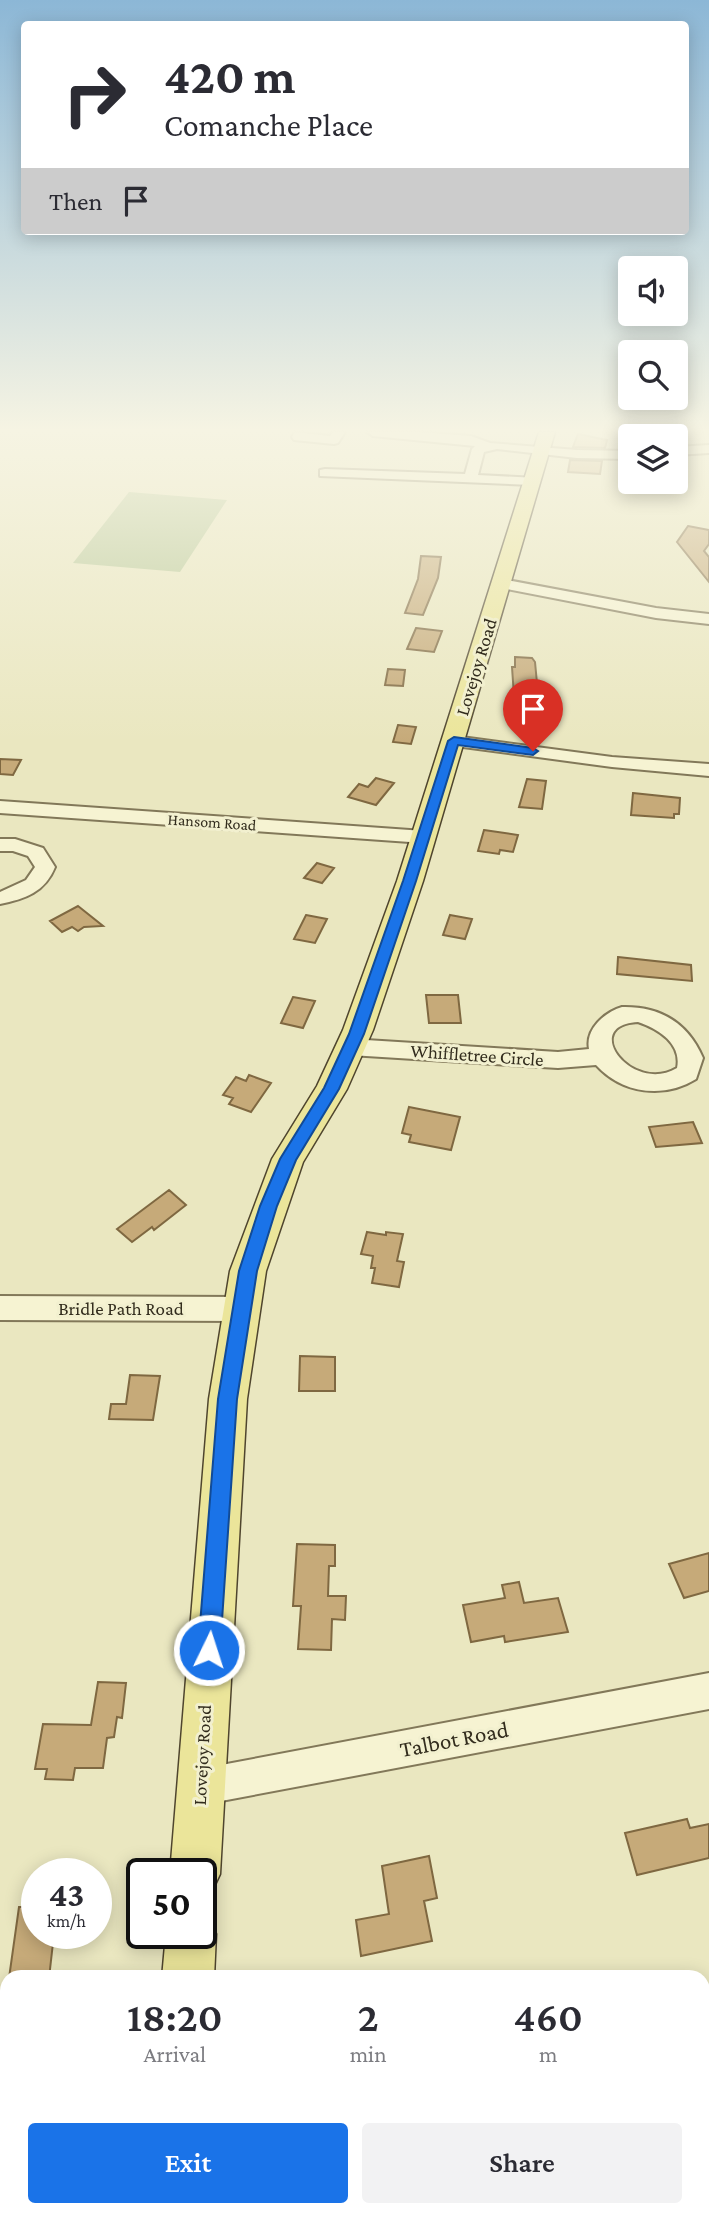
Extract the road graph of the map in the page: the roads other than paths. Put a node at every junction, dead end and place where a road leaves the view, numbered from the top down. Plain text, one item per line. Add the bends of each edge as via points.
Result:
1 (516, 535) edge
2 (502, 584) junction
3 (709, 620) edge
4 (454, 741) junction
5 (709, 770) edge
6 (0, 807) edge
7 (29, 809) junction
8 (424, 836) junction
9 (7, 845) edge
10 (0, 898) edge
11 (351, 1047) junction
12 (602, 1056) dead end
13 (0, 1308) edge
14 (242, 1309) junction
15 (709, 1691) edge
16 (200, 1787) junction
17 (196, 1858) edge
18 (190, 1949) edge
19 (189, 1970) edge

1 - 2 main road, Lovejoy Road
2 - 3 street
2 - 4 main road, Lovejoy Road
4 - 5 street
4 - 8 main road, Lovejoy Road
6 - 7 street, Hansom Road
7 - 8 street, Hansom Road
7 - 9 street
8 - 11 main road, Lovejoy Road
9 - 10 street via 36,852 45,867 43,875 26,890
11 - 12 street, Whiffletree Circle via 558,1060
11 - 14 main road, Lovejoy Road via 288,1159 248,1271
13 - 14 street, Bridle Path Road
14 - 16 main road, Lovejoy Road via 228,1399
15 - 16 street, Talbot Road
16 - 17 main road, Lovejoy Road
18 - 19 main road

